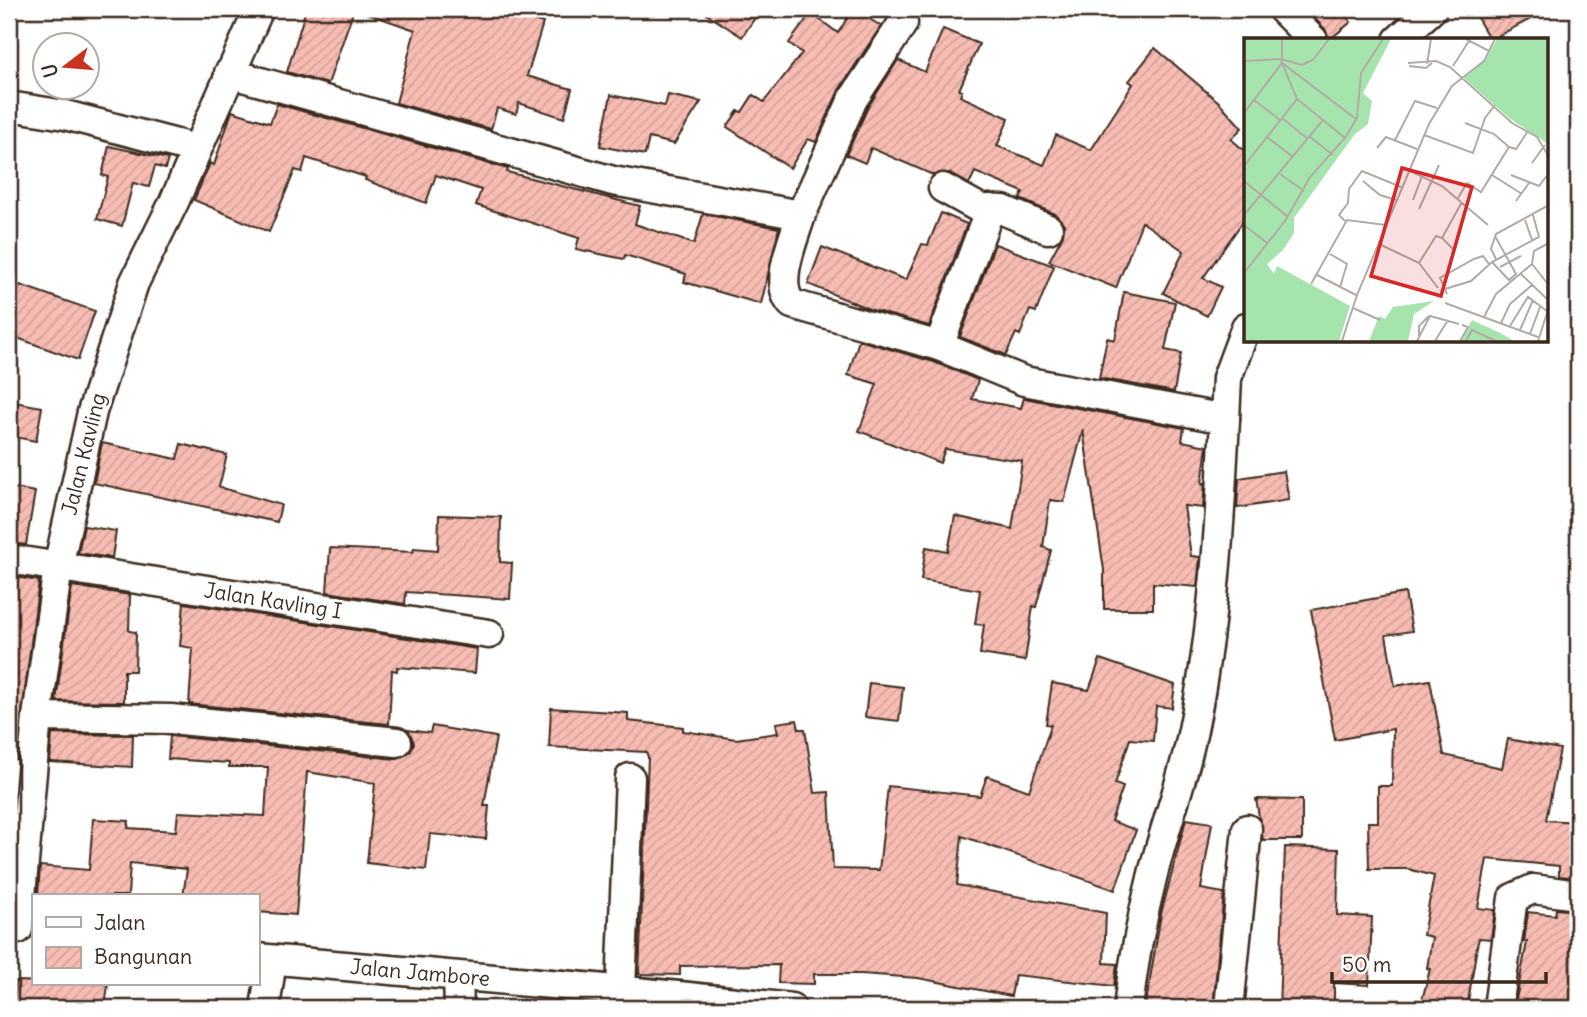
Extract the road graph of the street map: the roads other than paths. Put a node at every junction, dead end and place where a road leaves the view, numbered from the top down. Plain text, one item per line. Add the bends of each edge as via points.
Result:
1 (259, 9) edge
2 (1282, 9) edge
3 (1433, 9) edge
4 (902, 23) dead end
5 (1311, 38) edge
6 (1400, 38) edge
7 (229, 74) junction
8 (9, 106) edge
9 (196, 149) junction
10 (943, 188) dead end
11 (990, 209) junction
12 (801, 215) junction
13 (1048, 229) dead end
14 (1244, 332) edge
15 (939, 345) junction
16 (1225, 419) junction
17 (9, 559) edge
18 (58, 567) junction
19 (489, 634) dead end
20 (37, 717) junction
21 (397, 742) dead end
22 (630, 778) dead end
23 (1247, 830) dead end
24 (1578, 895) edge
25 (20, 929) edge
26 (265, 959) edge
27 (458, 978) junction
28 (621, 988) junction
29 (265, 1008) edge
30 (459, 1008) edge
31 (791, 1008) edge
32 (1128, 1008) edge
33 (1229, 1008) edge
34 (1498, 1008) edge

1 - 7 street, Jalan Kavling
2 - 5 street
3 - 6 street
4 - 12 street via 853,99
7 - 9 street, Jalan Kavling
7 - 12 street via 612,181
8 - 9 street via 65,115
9 - 18 street, Jalan Kavling via 134,283 92,412
10 - 11 street via 981,209
11 - 13 street
11 - 15 street
12 - 15 street via 783,285 792,304
14 - 16 street via 1227,378
15 - 16 street via 1024,381
16 - 32 street via 1217,554 1194,727 1149,889
17 - 18 street, Jalan Kavling I
18 - 19 street, Jalan Kavling I
18 - 20 street, Jalan Kavling
20 - 21 street via 171,719
20 - 25 street, Jalan Kavling
22 - 28 street
23 - 33 street
24 - 34 street via 1533,889 1513,898
26 - 27 street, Jalan Jambore
26 - 29 street
27 - 28 street, Jalan Jambore
27 - 30 street
28 - 31 street, Jalan Jambore

